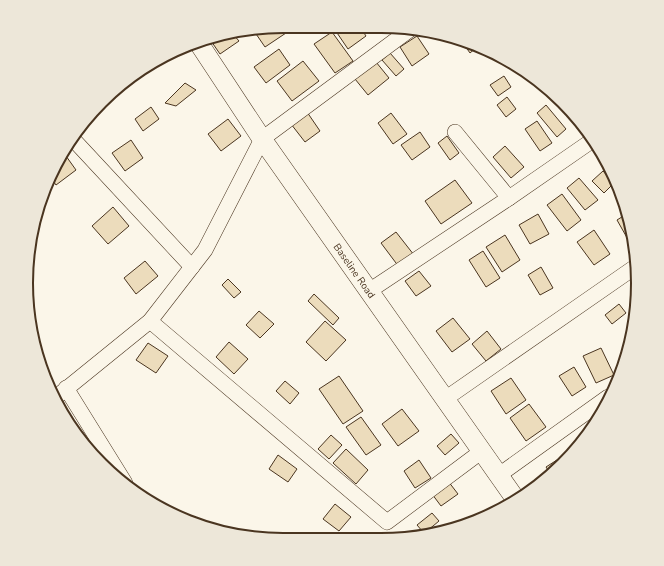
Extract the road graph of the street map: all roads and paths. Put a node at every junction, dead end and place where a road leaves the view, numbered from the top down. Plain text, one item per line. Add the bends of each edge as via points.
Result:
1 (403, 34) edge
2 (201, 47) edge
3 (455, 132) dead end
4 (262, 139) junction
5 (76, 142) edge
6 (588, 143) edge
7 (509, 198) junction
8 (192, 267) junction
9 (630, 270) edge
10 (369, 291) junction
11 (150, 321) junction
12 (60, 393) edge
13 (445, 399) junction
14 (601, 402) edge
15 (482, 451) junction
16 (113, 466) edge
17 (499, 475) junction
18 (513, 496) edge

1 - 4 street
2 - 4 main road, Baseline Road
3 - 7 street
4 - 8 street via 205,250
4 - 10 main road, Baseline Road
5 - 8 street
6 - 7 street
7 - 10 street
8 - 11 street
9 - 13 street
10 - 13 main road, Baseline Road
11 - 12 street
11 - 15 street via 387,522
12 - 16 street
13 - 15 main road, Baseline Road
14 - 17 street
15 - 17 main road, Baseline Road
17 - 18 main road, Baseline Road

